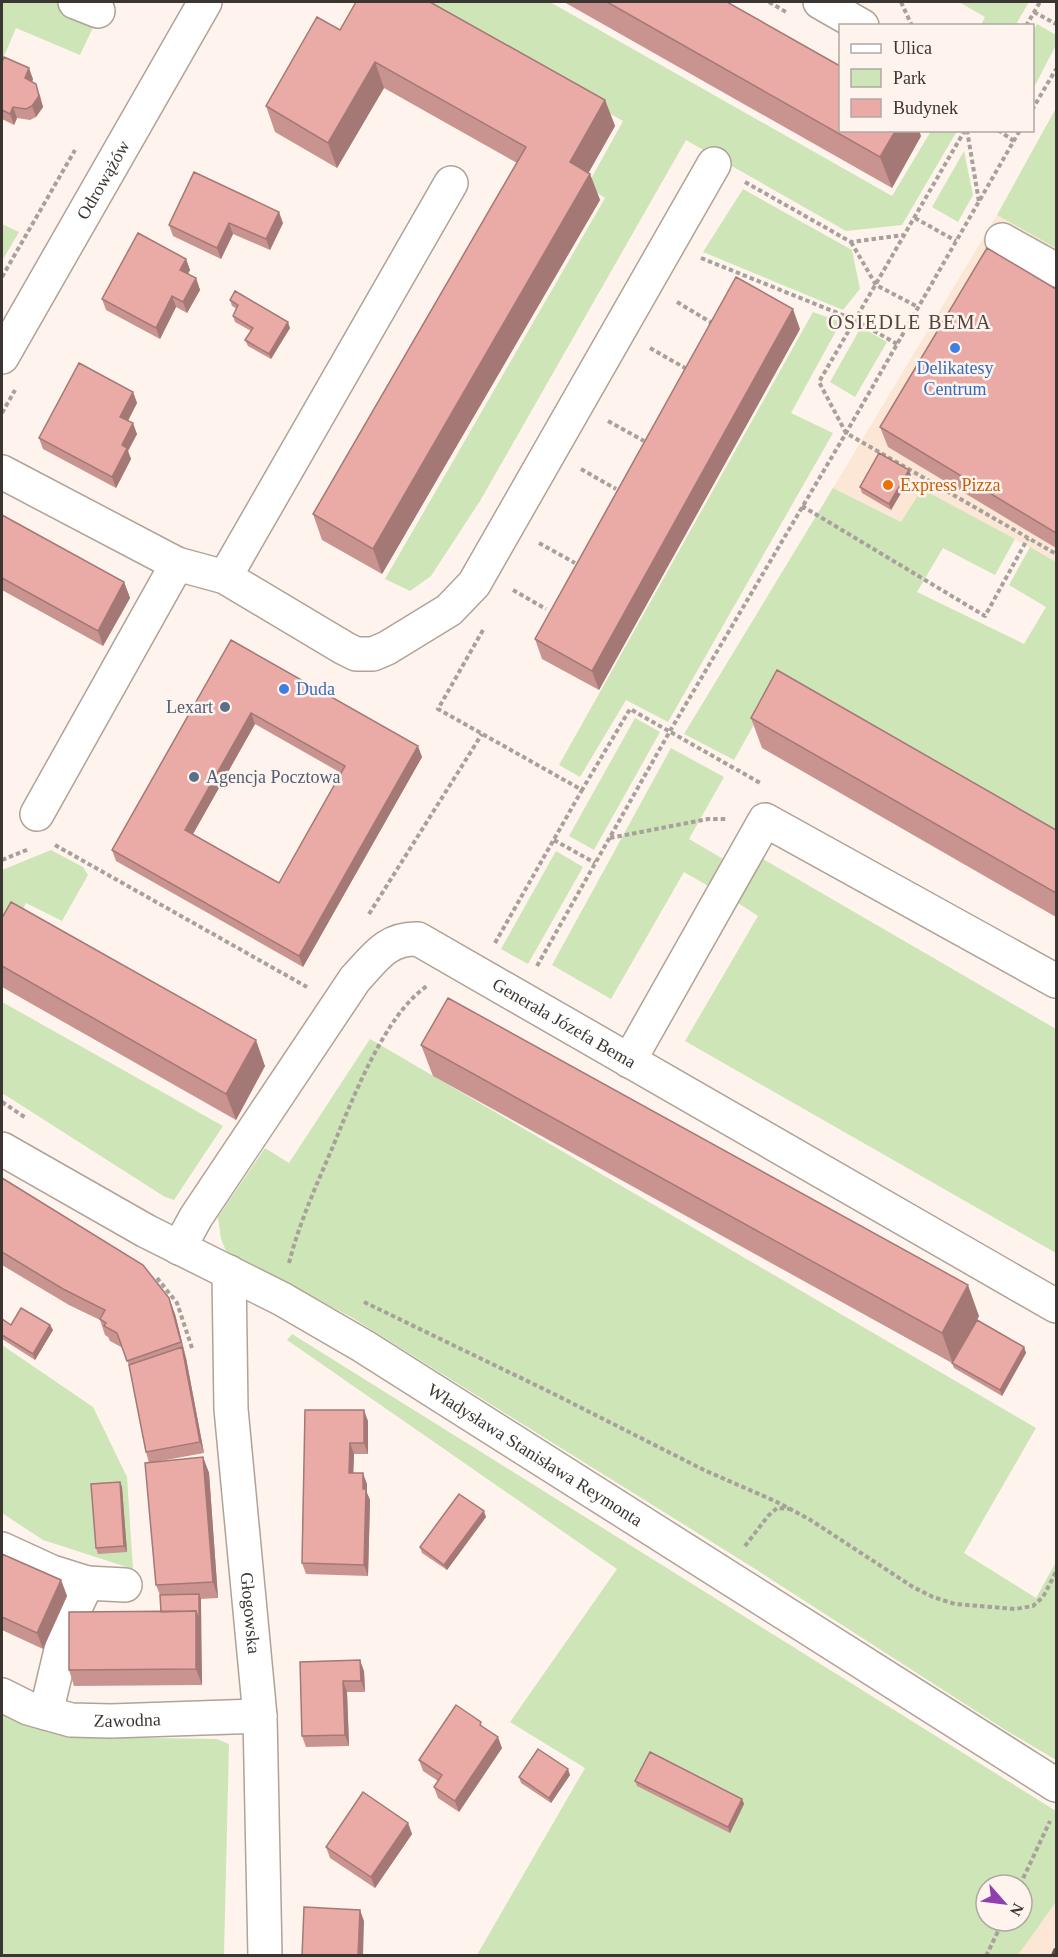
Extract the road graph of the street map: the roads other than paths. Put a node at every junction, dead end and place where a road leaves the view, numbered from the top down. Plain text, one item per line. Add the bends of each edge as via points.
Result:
1 (205, 2) edge
2 (820, 2) edge
3 (858, 24) edge
4 (714, 164) road end
5 (451, 183) dead end
6 (1002, 240) dead end
7 (1056, 270) edge
8 (2, 357) edge
9 (2, 472) edge
10 (177, 564) junction
11 (225, 577) junction
12 (43, 828) road end
13 (1056, 981) edge
14 (629, 1061) junction
15 (2, 1149) edge
16 (179, 1248) junction
17 (229, 1272) junction
18 (1056, 1306) edge
19 (2, 1549) edge
20 (87, 1583) junction
21 (125, 1585) dead end
22 (2, 1695) edge
23 (46, 1713) junction
24 (260, 1716) junction
25 (1056, 1785) edge
26 (265, 1956) edge

1 - 8 street, Odrowążów
2 - 3 street
4 - 11 street via 474,584 449,610 387,648 373,654 356,654
5 - 11 street
6 - 7 street
9 - 10 street
10 - 11 street
10 - 12 street
13 - 14 street via 769,805
14 - 16 street, Generała Józefa Bema via 418,939 397,941 379,952 355,979
14 - 18 street, Generała Józefa Bema
15 - 16 street, Władysława Stanisława Reymonta
16 - 17 street, Władysława Stanisława Reymonta
17 - 24 street, Głogowska via 231,1409
17 - 25 street, Władysława Stanisława Reymonta via 363,1346
19 - 20 street
20 - 21 street
20 - 23 street via 67,1625
22 - 23 street, Zawodna
23 - 24 street, Zawodna via 70,1720 111,1721
24 - 26 street, Głogowska

